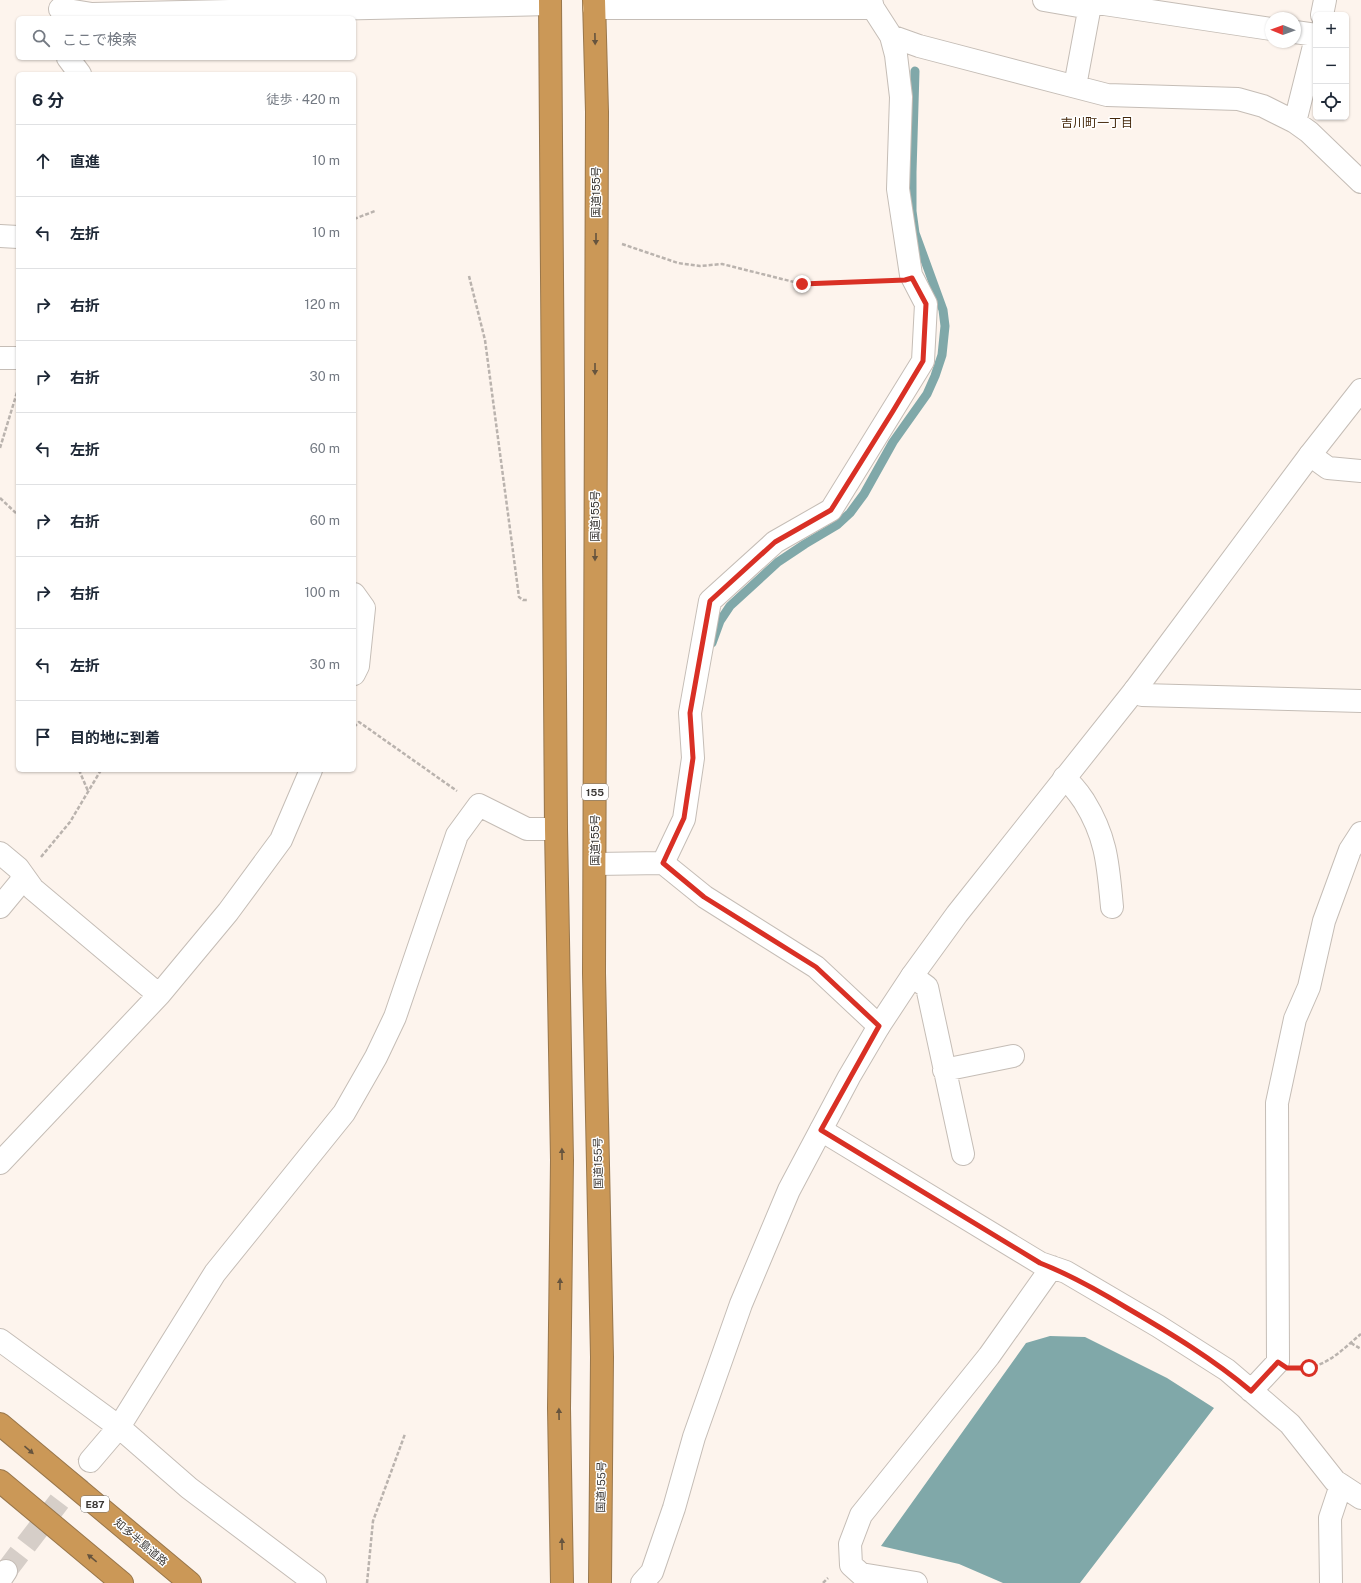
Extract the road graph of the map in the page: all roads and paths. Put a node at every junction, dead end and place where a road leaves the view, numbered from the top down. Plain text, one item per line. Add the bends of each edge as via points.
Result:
1 (1044, 0) edge
2 (1325, 0) edge
3 (550, 2) edge
4 (1091, 3) edge
5 (594, 4) edge
6 (872, 4) edge
7 (60, 9) edge
8 (1323, 12) edge
9 (1265, 27) edge
10 (1301, 33) edge
11 (1313, 35) edge
12 (891, 36) junction
13 (1313, 48) edge
14 (70, 60) edge
15 (78, 72) edge
16 (1075, 86) junction
17 (1295, 122) junction
18 (1361, 182) edge
19 (375, 211) dead end
20 (356, 218) edge
21 (0, 236) edge
22 (16, 237) edge
23 (596, 242) junction
24 (469, 276) dead end
25 (912, 278) junction
26 (0, 358) edge
27 (16, 358) edge
28 (1361, 390) edge
29 (16, 396) edge
30 (0, 448) edge
31 (1310, 455) junction
32 (1361, 471) edge
33 (0, 498) edge
34 (16, 513) edge
35 (356, 597) edge
36 (554, 601) junction
37 (356, 670) edge
38 (1135, 690) junction
39 (1361, 701) edge
40 (356, 725) edge
41 (80, 772) edge
42 (100, 772) edge
43 (310, 772) edge
44 (1064, 778) junction
45 (88, 792) junction
46 (479, 805) junction
47 (556, 829) junction
48 (1361, 832) edge
49 (0, 853) edge
50 (663, 863) junction
51 (595, 864) junction
52 (24, 878) junction
53 (0, 907) edge
54 (1112, 907) dead end
55 (912, 976) junction
56 (159, 995) junction
57 (879, 1026) junction
58 (1013, 1056) dead end
59 (944, 1070) junction
60 (821, 1130) junction
61 (963, 1154) dead end
62 (0, 1163) edge
63 (1052, 1267) junction
64 (1361, 1334) edge
65 (0, 1340) edge
66 (1350, 1343) junction
67 (1361, 1349) edge
68 (1278, 1362) junction
69 (1251, 1391) junction
70 (0, 1424) edge
71 (118, 1427) junction
72 (405, 1434) dead end
73 (90, 1461) tunnel mouth
74 (0, 1481) edge
75 (1341, 1485) junction
76 (1361, 1498) edge
77 (122, 1583) edge
78 (190, 1583) edge
79 (315, 1583) edge
80 (366, 1583) edge
81 (562, 1583) edge
82 (600, 1583) edge
83 (642, 1583) edge
84 (916, 1583) edge
85 (1331, 1583) edge

1 - 4 street
2 - 8 street
3 - 7 street via 92,14
3 - 36 highway
4 - 9 street
4 - 16 street
5 - 6 street
5 -> 23 highway, 国道155号 / 155 via 597,112
6 - 12 street
10 - 11 street
12 - 16 street via 919,46
12 - 25 street via 901,97 898,189
13 - 17 street
14 - 15 street
16 - 17 street via 1107,95 1238,99 1263,106
17 - 18 street via 1309,132
19 - 20 path
21 - 22 street
23 - 25 path via 619,243 678,263 700,266 722,264 802,284
23 -> 51 highway, 国道155号 / 155
24 - 36 path via 485,340 519,597 522,600
25 - 50 street via 926,304 923,361 889,418 831,510 775,542 710,601 690,713 693,758 684,818
26 - 27 street
28 - 31 street
29 - 30 path
31 - 32 street via 1328,468
31 - 38 street
33 - 34 path
35 - 37 street via 364,608
36 - 47 highway
38 - 39 street via 1142,695
38 - 44 street
40 - 46 path via 359,722
41 - 45 path
42 - 45 path
43 - 56 street via 280,840 228,912
44 - 54 street via 1073,784 1097,825 1106,852
44 - 55 street via 957,914
45 - 52 path via 70,822
46 - 47 street via 527,829
46 - 71 street via 457,835 395,1017 348,1107 215,1273
81 -> 47 highway via 559,1408 562,1160
48 - 68 street via 1350,850 1324,921 1309,987 1295,1019 1277,1103
49 - 52 street via 18,868
50 - 51 street
50 - 57 street via 704,897 816,967
51 - 82 highway, 国道155号 / 155 via 602,1357
52 - 53 street
52 - 56 street via 33,889
55 - 57 street
55 - 59 street via 927,987
56 - 62 street
57 - 60 street
58 - 59 street
59 - 61 street
60 - 63 street via 1040,1263
60 - 83 street via 789,1190 741,1304 694,1437 652,1572
63 - 69 street via 1066,1272 1158,1326 1227,1370
63 - 84 street via 989,1356 861,1515 850,1544 851,1565 861,1574
64 - 66 path
65 - 71 street
66 - 67 path
66 - 68 path via 1324,1363 1309,1368 1287,1368
68 - 69 street
69 - 75 street via 1290,1424 1335,1481
70 -> 78 highway, 知多半島道路 / E87
71 - 73 street
71 - 79 street via 189,1488
72 - 80 path via 373,1521
77 -> 74 highway
75 - 76 street
75 - 85 street via 1330,1518

